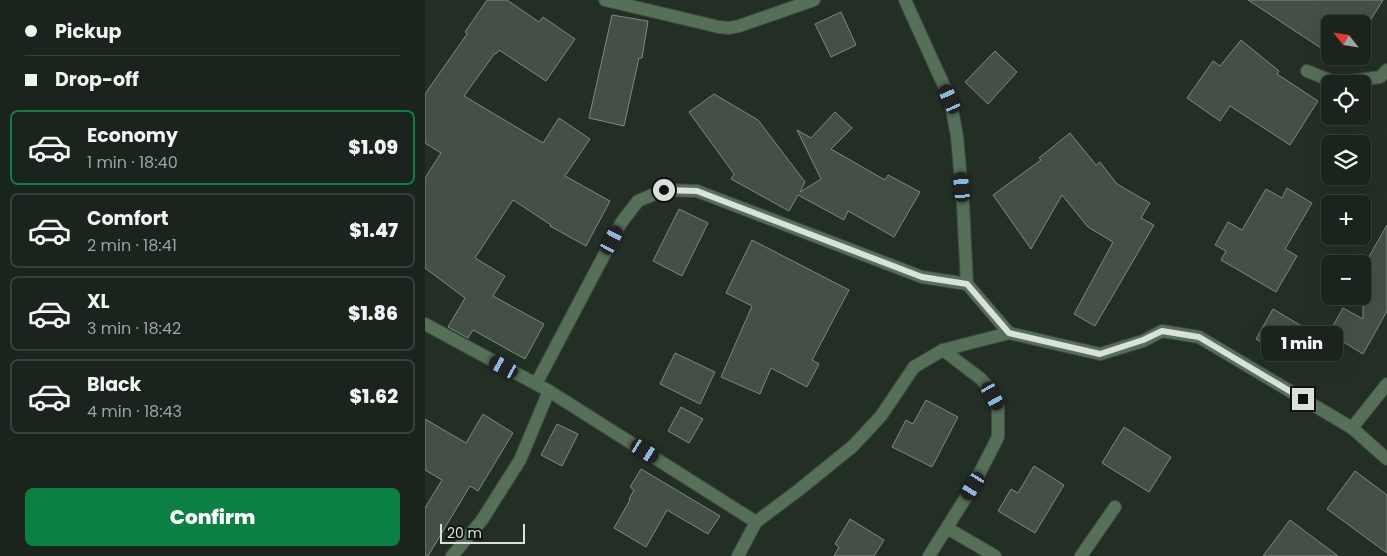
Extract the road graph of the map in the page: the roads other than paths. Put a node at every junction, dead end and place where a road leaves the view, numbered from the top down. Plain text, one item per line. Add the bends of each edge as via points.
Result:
1 (605, 0) edge
2 (814, 0) edge
3 (905, 0) edge
4 (1387, 70) edge
5 (1307, 71) dead end
6 (967, 284) junction
7 (425, 324) edge
8 (1009, 333) junction
9 (943, 350) junction
10 (535, 384) junction
11 (1387, 384) edge
12 (549, 391) junction
13 (1352, 428) junction
14 (1387, 459) edge
15 (1115, 507) dead end
16 (756, 522) junction
17 (947, 528) junction
18 (452, 556) edge
19 (738, 556) edge
20 (929, 556) edge
21 (995, 556) edge
22 (1081, 556) edge

1 - 2 street via 729,28
3 - 6 street via 950,99 957,136
4 - 5 street via 1380,77 1337,83
6 - 8 street
6 - 10 street via 922,277 697,191 664,190 638,201 621,223
7 - 10 street
8 - 9 street
8 - 13 street via 1100,354 1162,331 1199,337
9 - 16 street via 914,367 881,416 853,446
9 - 17 street via 981,379 998,406 998,437
10 - 12 street
11 - 13 street
12 - 16 street
12 - 18 street via 519,460 482,520
13 - 14 street
15 - 22 street
16 - 19 street
17 - 20 street
17 - 21 street

